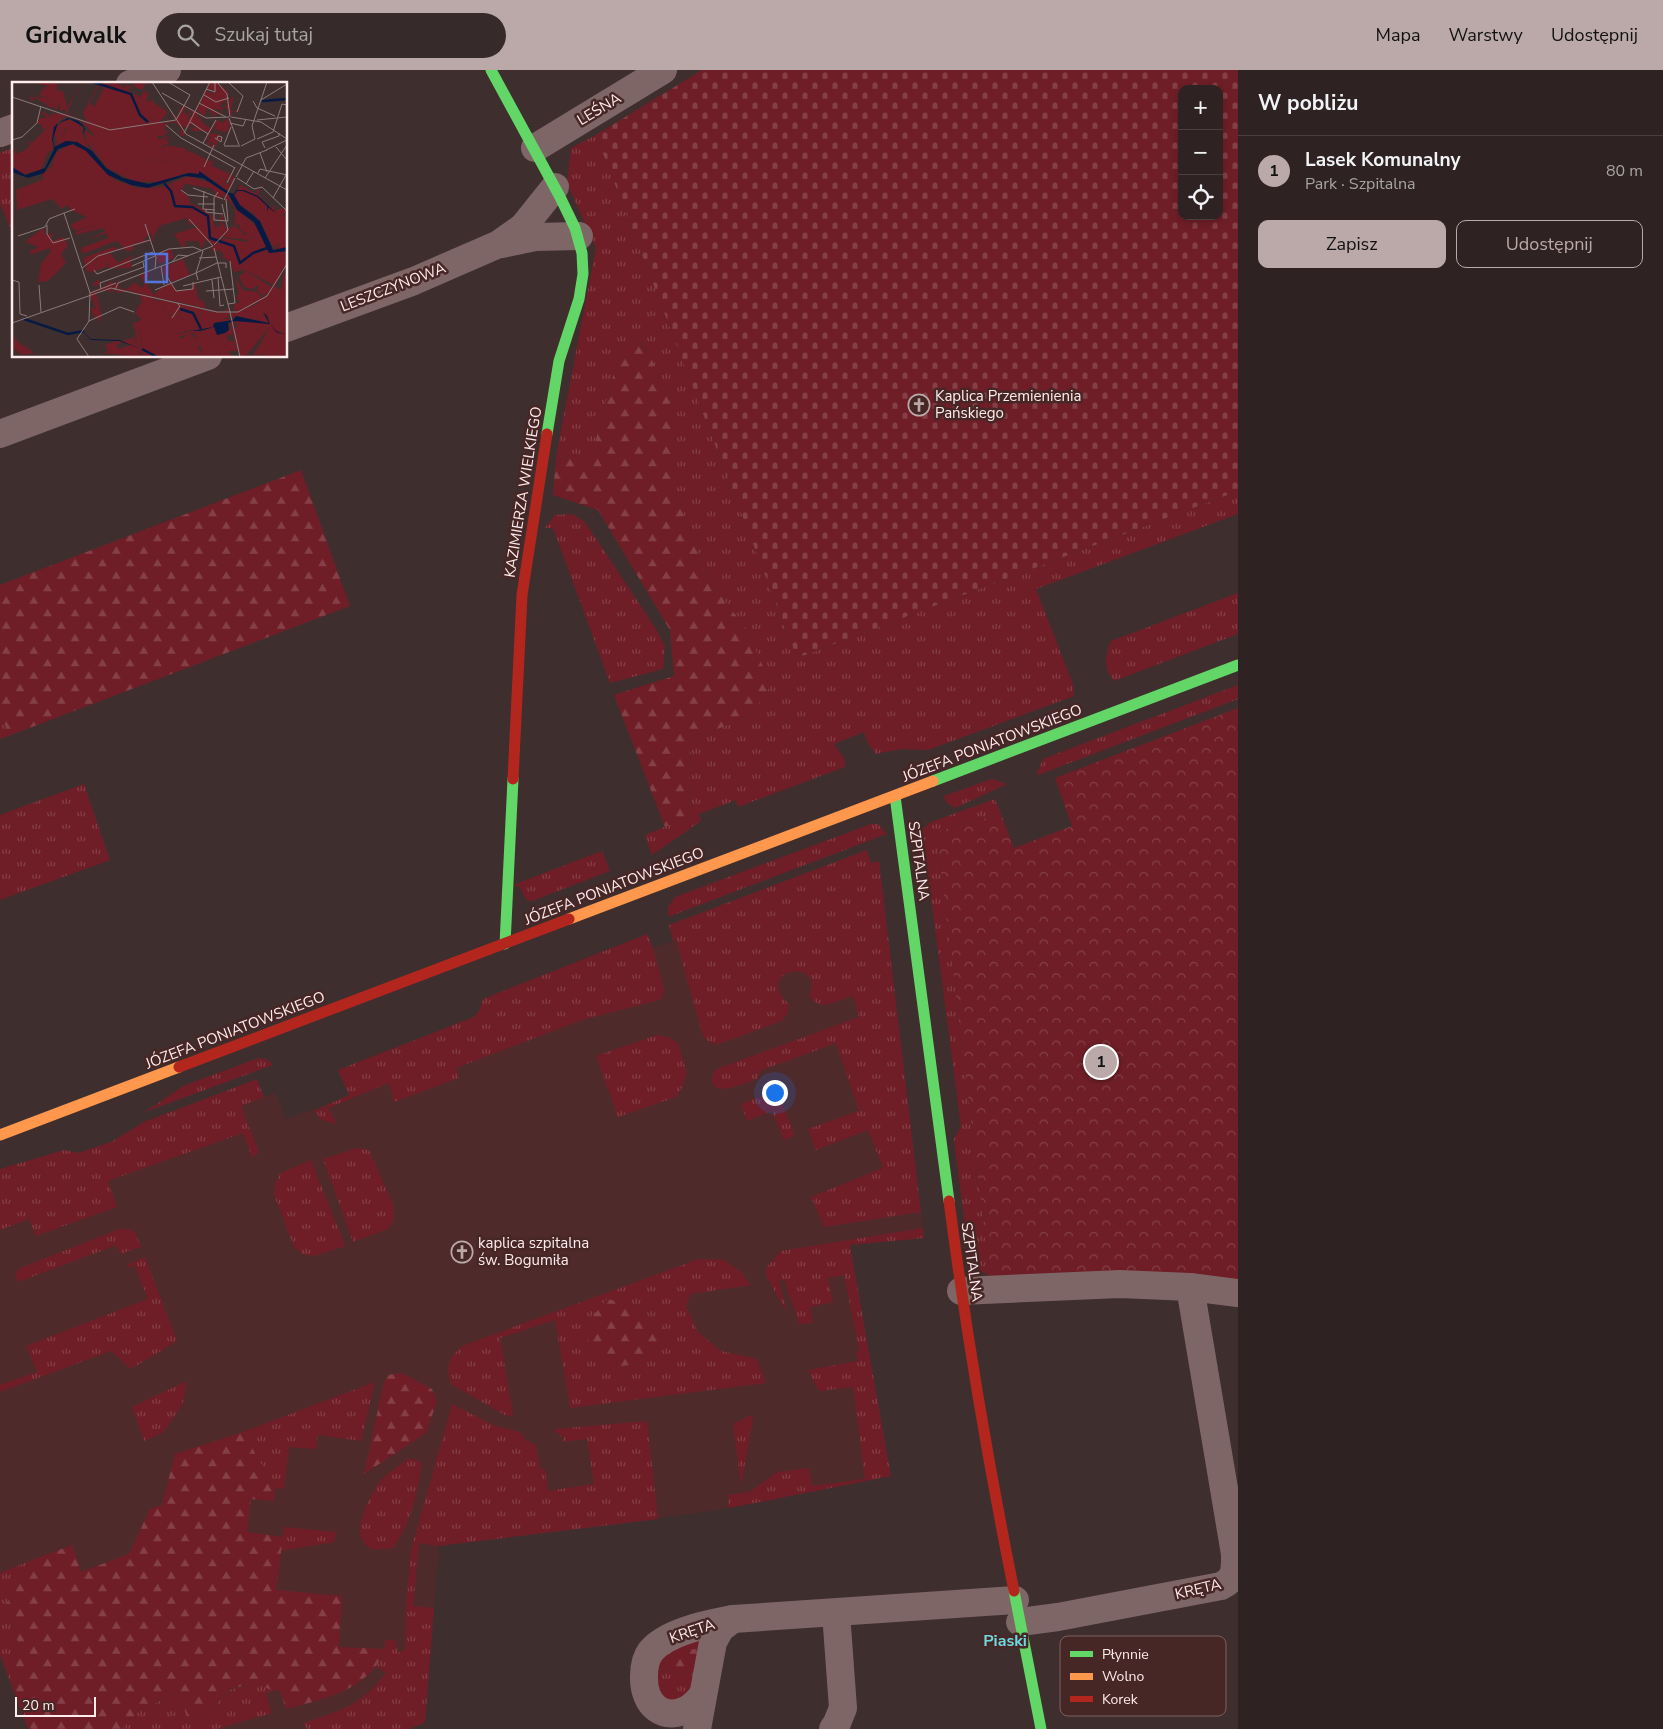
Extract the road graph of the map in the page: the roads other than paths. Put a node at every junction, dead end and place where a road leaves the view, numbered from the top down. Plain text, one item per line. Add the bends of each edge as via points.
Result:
1 (167, 70) edge
2 (491, 70) edge
3 (663, 70) edge
4 (135, 82) edge
5 (12, 129) edge
6 (0, 133) edge
7 (534, 148) junction
8 (555, 187) junction
9 (579, 236) junction
10 (498, 244) junction
11 (288, 327) edge
12 (203, 358) edge
13 (0, 434) edge
14 (1238, 665) edge
15 (895, 796) junction
16 (505, 944) junction
17 (0, 1135) edge
18 (1190, 1287) junction
19 (960, 1292) junction
20 (1238, 1293) edge
21 (1018, 1611) junction
22 (836, 1613) junction
23 (733, 1619) junction
24 (702, 1696) junction
25 (697, 1729) edge
26 (833, 1729) edge
27 (1041, 1729) edge

1 - 4 street
2 - 7 street, KAZIMIERZA WIELKIEGO
3 - 7 street, LEŚNA
5 - 6 street
7 - 8 street, KAZIMIERZA WIELKIEGO
8 - 9 street, KAZIMIERZA WIELKIEGO
8 - 10 street, LESZCZYNOWA via 523,227
9 - 10 street, LESZCZYNOWA
9 - 16 street, KAZIMIERZA WIELKIEGO via 583,262 580,292 559,361 522,595
10 - 11 street, LESZCZYNOWA via 414,281
12 - 13 street
14 - 15 street, JÓZEFA PONIATOWSKIEGO
15 - 16 street, JÓZEFA PONIATOWSKIEGO
15 - 19 street, SZPITALNA
16 - 17 street, JÓZEFA PONIATOWSKIEGO
18 - 19 street via 1120,1284
18 - 20 street
18 - 21 street, KRĘTA via 1235,1554 1232,1579 1221,1586 1058,1617
19 - 21 street, SZPITALNA
21 - 22 street, KRĘTA
21 - 27 street, SZPITALNA
22 - 23 street, KRĘTA
22 - 26 street via 843,1708
23 - 24 street, KRĘTA via 720,1629 712,1642
23 - 24 street, KRĘTA via 706,1624 664,1640 651,1651 644,1664 647,1698 656,1710 677,1713 691,1707
24 - 25 street, KRĘTA

